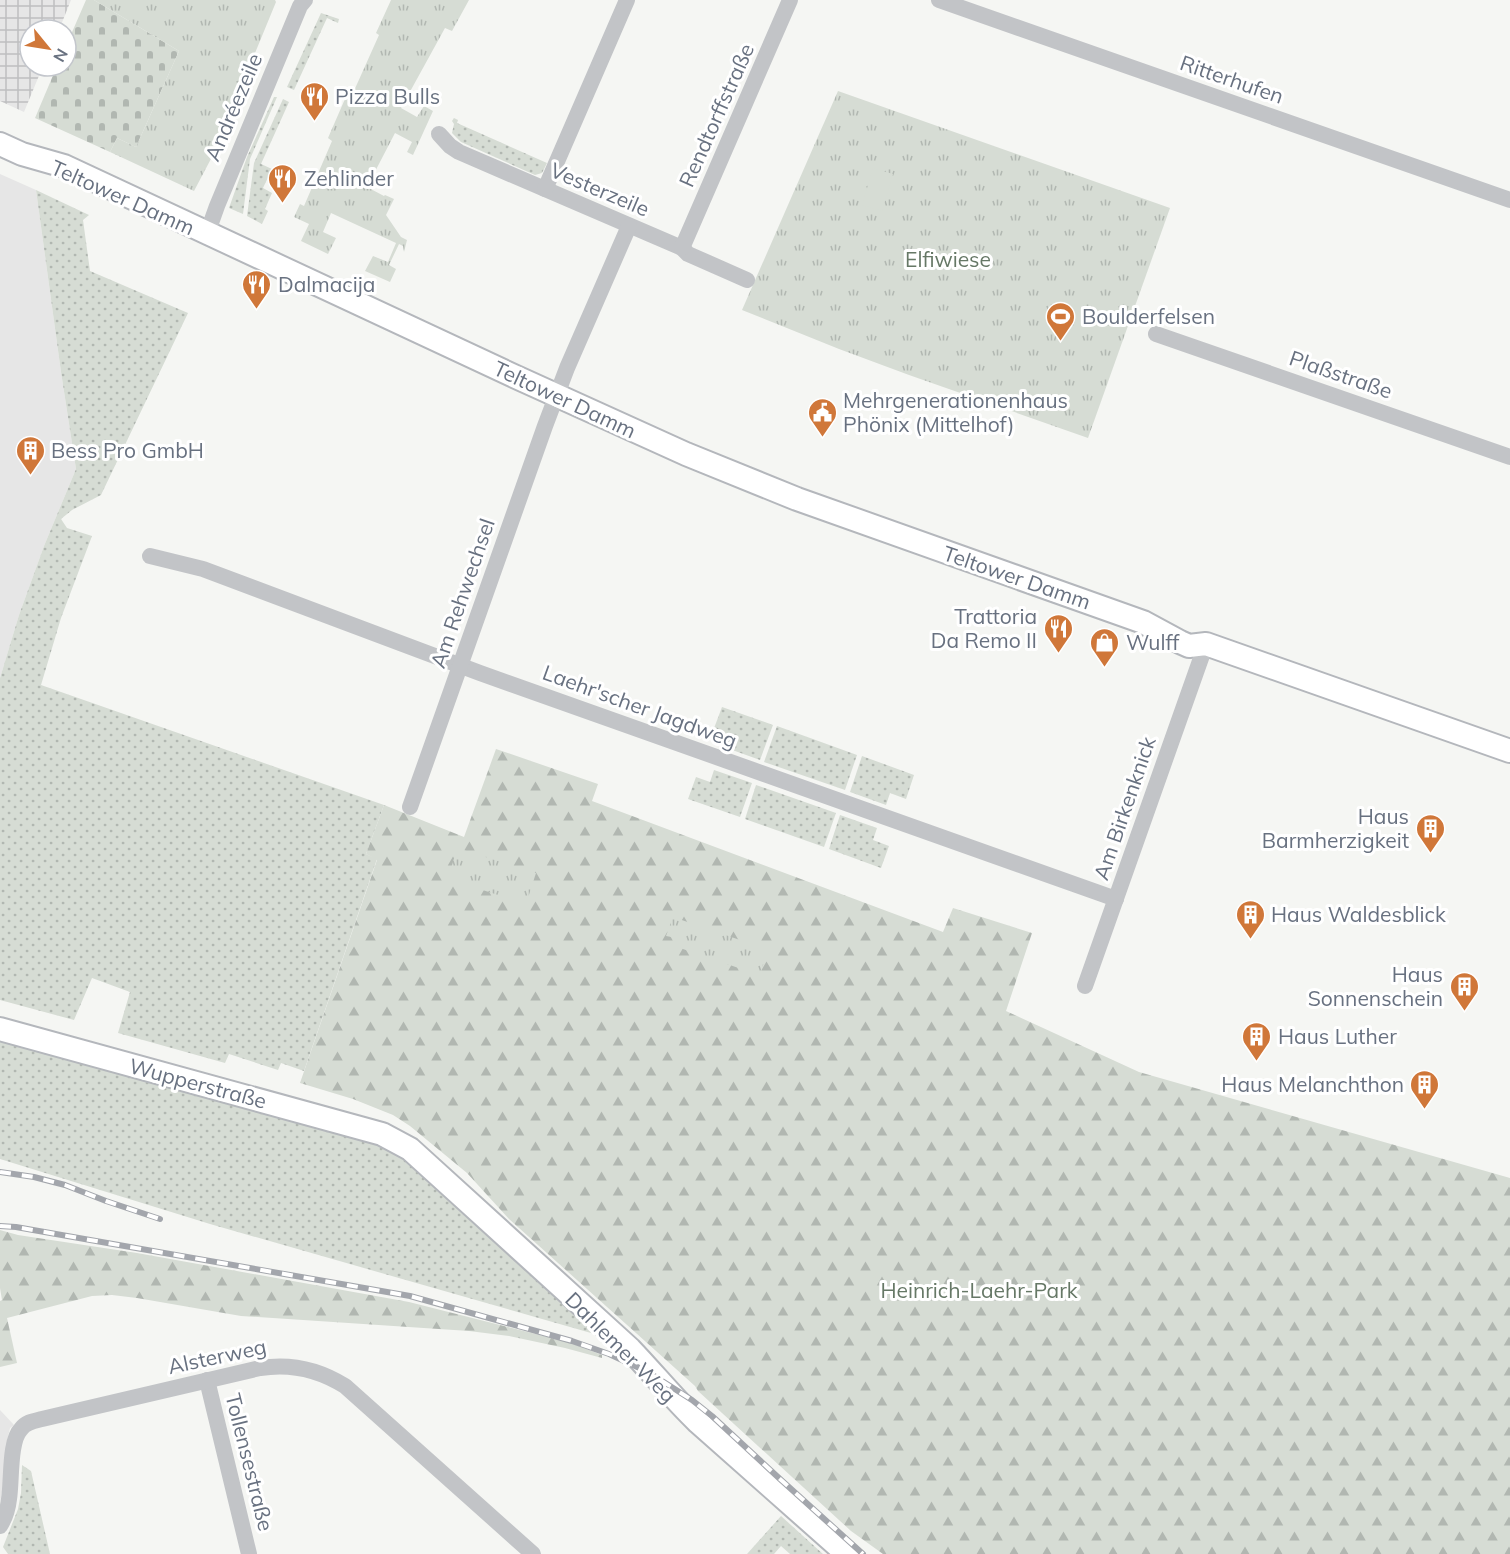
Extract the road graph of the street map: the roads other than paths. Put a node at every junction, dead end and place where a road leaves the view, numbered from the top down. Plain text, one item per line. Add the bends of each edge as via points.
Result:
1 (305, 0) edge
2 (627, 0) edge
3 (790, 0) edge
4 (939, 0) edge
5 (439, 134) dead end
6 (0, 144) edge
7 (545, 189) junction
8 (1510, 201) edge
9 (629, 226) junction
10 (207, 234) junction
11 (682, 248) junction
12 (747, 280) dead end
13 (1156, 333) dead end
14 (557, 395) junction
15 (1510, 457) edge
16 (150, 556) dead end
17 (1206, 644) junction
18 (460, 666) junction
19 (1510, 750) edge
20 (410, 807) dead end
21 (1116, 899) junction
22 (1085, 986) dead end
23 (0, 1029) edge
24 (395, 1140) joint
25 (207, 1380) junction
26 (0, 1526) edge
27 (249, 1554) edge
28 (533, 1554) edge
29 (847, 1554) edge

1 - 10 street, Andréezeile
2 - 7 street
3 - 11 street, Rendtorffstraße
4 - 8 street, Ritterhufen
5 - 7 street, Vesterzeile via 459,152
6 - 10 main road, Teltower Damm via 64,166
7 - 9 street, Vesterzeile
9 - 11 street, Vesterzeile
9 - 14 street
10 - 14 main road, Teltower Damm
11 - 12 street, Vesterzeile
13 - 15 street, Plaßstraße
14 - 17 main road, Teltower Damm via 797,499 1143,622 1194,632
14 - 18 street, Am Rehwechsel
16 - 18 street, Laehr'scher Jagdweg via 203,569
17 - 19 main road, Teltower Damm
17 - 21 street, Am Birkenknick
18 - 20 street, Am Rehwechsel
18 - 21 street, Laehr'scher Jagdweg
21 - 22 street, Am Birkenknick
23 - 24 main road, Wupperstraße
24 - 29 main road, Dahlemer Weg via 410,1149 618,1338 698,1422
25 - 26 street, Alsterweg via 26,1424 14,1442 9,1501
25 - 27 street, Tollensestraße
25 - 28 street, Alsterweg via 285,1366 309,1369 335,1380

